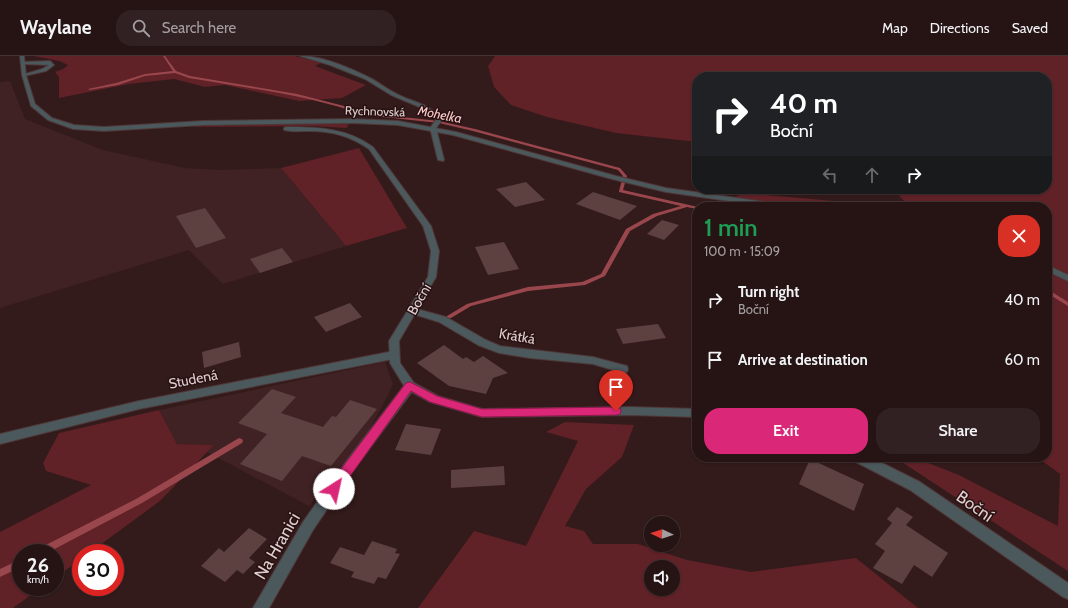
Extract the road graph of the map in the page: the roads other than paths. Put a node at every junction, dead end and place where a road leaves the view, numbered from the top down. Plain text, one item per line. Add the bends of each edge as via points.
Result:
1 (22, 56) edge
2 (302, 56) edge
3 (23, 63) junction
4 (24, 75) junction
5 (436, 124) junction
6 (160, 126) junction
7 (441, 160) dead end
8 (692, 194) edge
9 (694, 194) edge
10 (751, 202) edge
11 (1052, 270) edge
12 (1068, 278) edge
13 (413, 311) junction
14 (394, 355) junction
15 (623, 369) dead end
16 (410, 386) junction
17 (692, 413) edge
18 (0, 439) edge
19 (868, 462) edge
20 (1068, 592) edge
21 (261, 608) edge

1 - 3 street, Rychnovská
2 - 5 street via 332,64 367,78 393,94 431,110
3 - 4 street, Rychnovská
3 - 4 street via 50,62 52,65 44,70
4 - 6 street, Rychnovská via 33,105 45,116 61,124 92,129
5 - 6 street, Rychnovská via 369,121
5 - 7 street
5 - 8 street, Rychnovská via 636,184
6 - 13 street, Boční via 178,129 326,130 360,139 371,148 426,226 435,251 432,278
9 - 10 street, Rychnovská
11 - 12 street
13 - 14 street, Boční via 394,341
13 - 15 street, Krátká via 434,316 479,342 499,349 589,360
14 - 16 street via 395,363
14 - 18 street, Studená via 139,405
16 - 17 street via 434,399 482,413 631,410
16 - 21 street, Na Hranici via 308,526
19 - 20 street, Boční via 915,486

